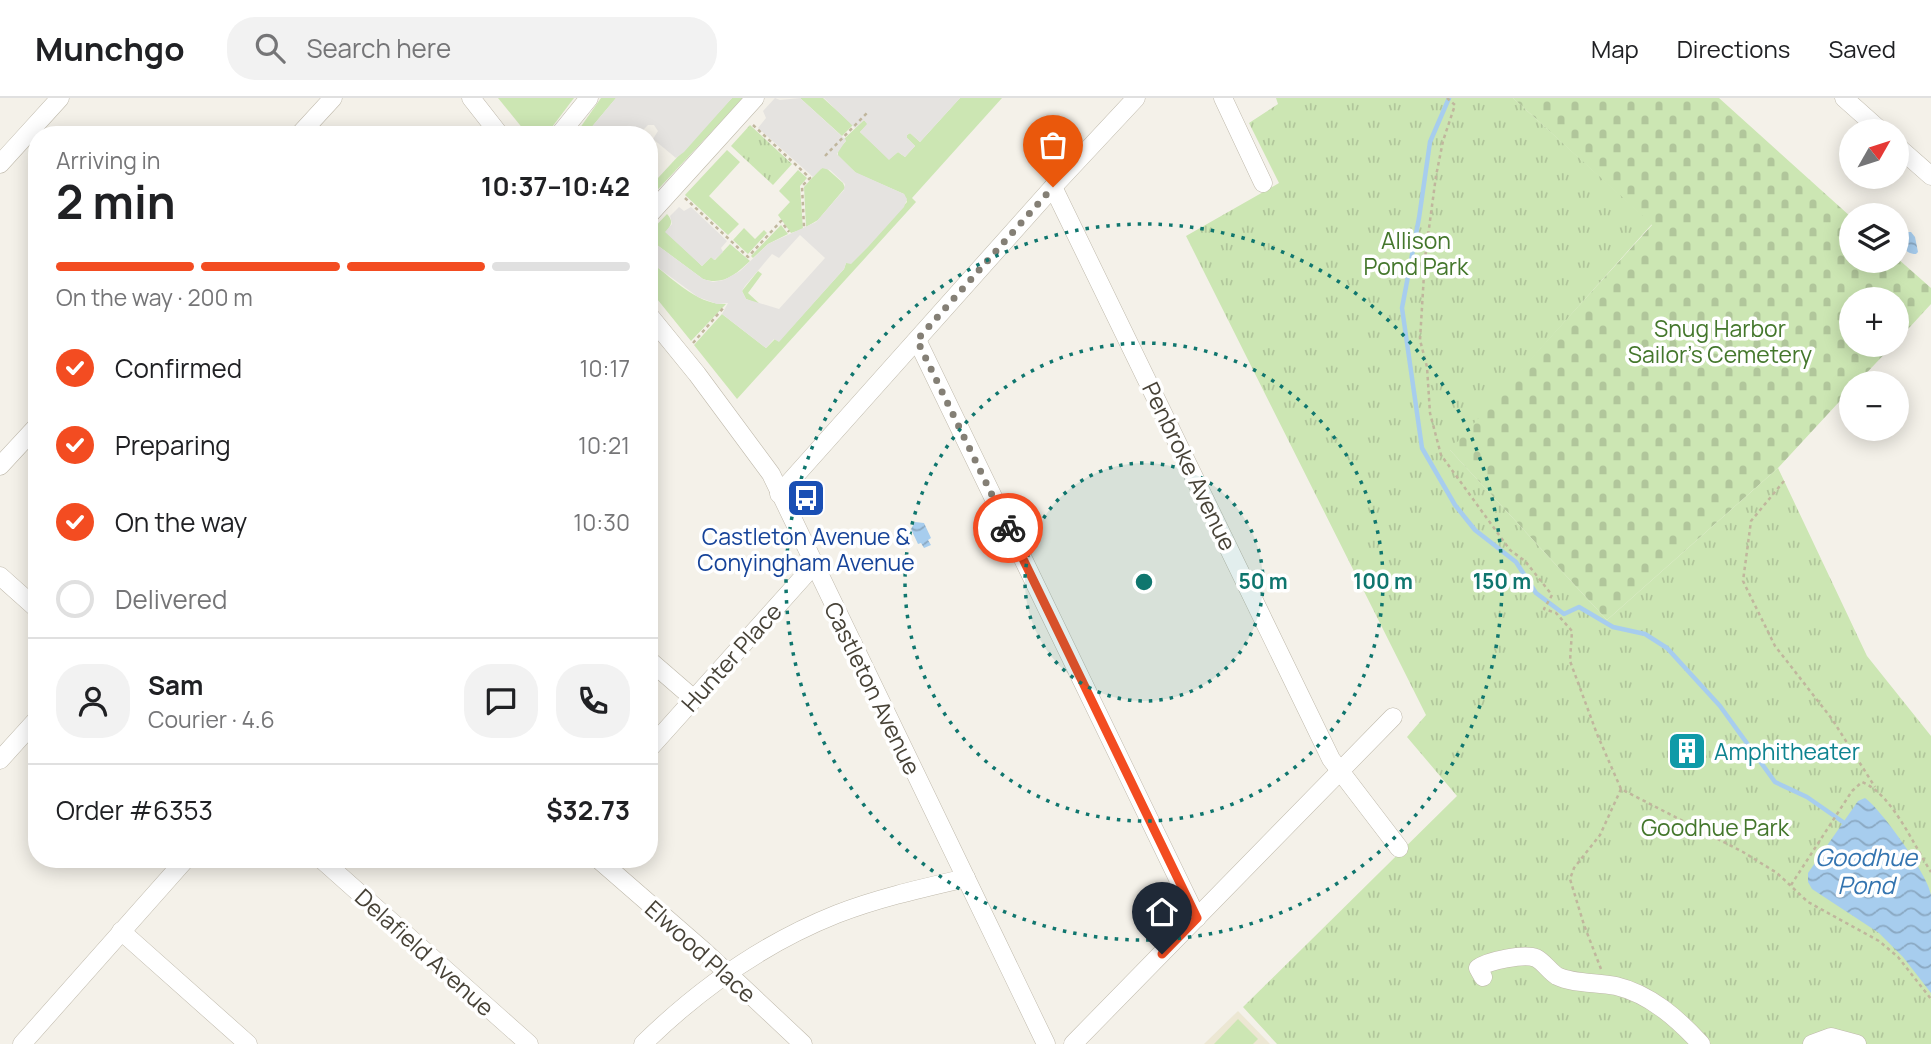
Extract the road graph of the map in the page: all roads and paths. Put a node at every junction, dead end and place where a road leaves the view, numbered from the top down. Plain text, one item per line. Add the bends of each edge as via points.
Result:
1 (60, 98) edge
2 (333, 98) edge
3 (471, 98) edge
4 (589, 98) edge
5 (755, 98) edge
6 (1136, 98) edge
7 (1223, 98) edge
8 (1447, 98) edge
9 (1844, 98) edge
10 (869, 111) dead end
11 (1868, 119) edge
12 (750, 123) dead end
13 (35, 126) edge
14 (307, 126) edge
15 (493, 126) edge
16 (566, 126) edge
17 (28, 133) edge
18 (825, 156) dead end
19 (1909, 156) edge
20 (0, 164) edge
21 (1929, 172) edge
22 (1263, 183) dead end
23 (1053, 187) junction
24 (682, 196) dead end
25 (658, 205) edge
26 (804, 227) dead end
27 (789, 232) dead end
28 (725, 306) dead end
29 (658, 333) edge
30 (917, 340) junction
31 (692, 344) dead end
32 (28, 436) edge
33 (0, 466) edge
34 (1784, 481) dead end
35 (779, 494) junction
36 (813, 566) junction
37 (0, 576) edge
38 (28, 600) edge
39 (658, 668) edge
40 (694, 699) junction
41 (1393, 717) dead end
42 (28, 729) edge
43 (658, 739) edge
44 (0, 760) edge
45 (1341, 771) junction
46 (1875, 788) junction
47 (1621, 789) junction
48 (1399, 848) dead end
49 (178, 868) edge
50 (331, 868) edge
51 (608, 868) edge
52 (1931, 872) edge
53 (966, 878) junction
54 (1791, 885) junction
55 (1197, 918) junction
56 (121, 931) junction
57 (727, 973) junction
58 (1483, 977) dead end
59 (1609, 985) junction
60 (1931, 999) edge
61 (22, 1044) edge
62 (248, 1044) edge
63 (529, 1044) edge
64 (643, 1044) edge
65 (803, 1044) edge
66 (1045, 1044) edge
67 (1073, 1044) edge
68 (1701, 1044) edge
69 (1812, 1044) edge
70 (1857, 1044) edge

1 - 13 street
2 - 14 street
3 - 15 street
4 - 16 street
5 - 25 street
6 - 23 street
7 - 22 street
8 - 47 path via 1455,105 1436,176 1420,340 1430,413 1441,455 1510,550 1552,595 1544,609 1556,613 1572,631 1570,661
9 - 11 street
10 - 18 path
12 - 26 path via 810,178 802,186
17 - 20 street
19 - 21 street
23 - 30 street
23 - 45 street, Penbroke Avenue via 1331,759
24 - 27 path via 748,257 781,220
28 - 31 path
29 - 35 street, Castleton Avenue via 758,455
30 - 35 street
30 - 55 street
32 - 33 street
34 - 46 path via 1751,521 1743,581 1775,646 1832,719
35 - 36 street, Castleton Avenue
36 - 40 street, Hunter Place
36 - 53 street, Castleton Avenue
37 - 38 street
39 - 40 street
40 - 43 street, Hunter Place
41 - 45 street
42 - 44 street
45 - 48 street, Penbroke Avenue
45 - 55 street
46 - 52 path
46 - 54 path via 1862,782 1852,791
47 - 54 path via 1743,852
47 - 59 path via 1600,835 1570,879
49 - 56 street
50 - 63 street, Delafield Avenue
51 - 57 street, Elwood Place
53 - 57 street via 838,914
53 - 66 street, Castleton Avenue
54 - 60 path via 1808,902 1879,941
55 - 67 street
56 - 61 street
56 - 62 street
57 - 64 street
57 - 65 street, Elwood Place
58 - 59 street via 1478,968 1484,964 1522,956 1534,958 1558,976
59 - 68 street via 1662,1008
69 - 70 street via 1832,1037

